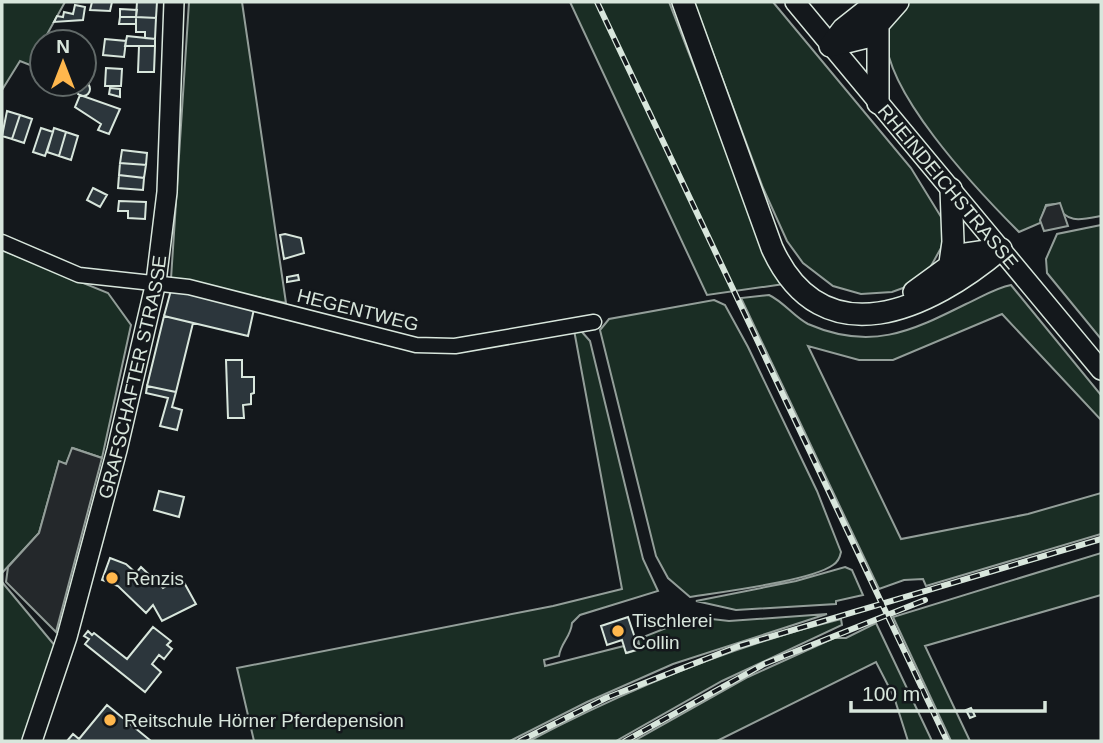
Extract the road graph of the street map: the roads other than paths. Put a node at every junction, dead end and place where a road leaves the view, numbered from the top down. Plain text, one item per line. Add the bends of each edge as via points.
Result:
1 (174, 2) edge
2 (683, 2) edge
3 (795, 2) edge
4 (877, 2) edge
5 (898, 2) edge
6 (878, 28) junction
7 (830, 46) junction
8 (878, 103) junction
9 (951, 189) junction
10 (766, 228) junction
11 (2, 242) edge
12 (1001, 249) junction
13 (950, 263) junction
14 (156, 282) junction
15 (594, 322) dead end
16 (1101, 370) edge
17 (32, 741) edge

1 - 14 main road, GRAFSCHAFTER STRASSE via 166,192
2 - 10 highway
3 - 7 main road, RHEINDEICHSTRASSE
4 - 7 highway
5 - 6 highway
6 - 7 highway via 854,42
6 - 8 highway
7 - 8 main road, RHEINDEICHSTRASSE
8 - 9 main road, RHEINDEICHSTRASSE
9 - 12 main road, RHEINDEICHSTRASSE
9 - 13 highway
10 - 12 highway via 780,265 800,291 814,302 858,314 899,311 920,302 974,273
10 - 13 highway via 810,282 839,298 858,302 897,299 915,292
11 - 14 street, HEGENTWEG via 79,275
12 - 13 highway via 979,251
12 - 16 main road, RHEINDEICHSTRASSE
14 - 15 street, HEGENTWEG via 432,347
14 - 17 main road, GRAFSCHAFTER STRASSE via 71,624

